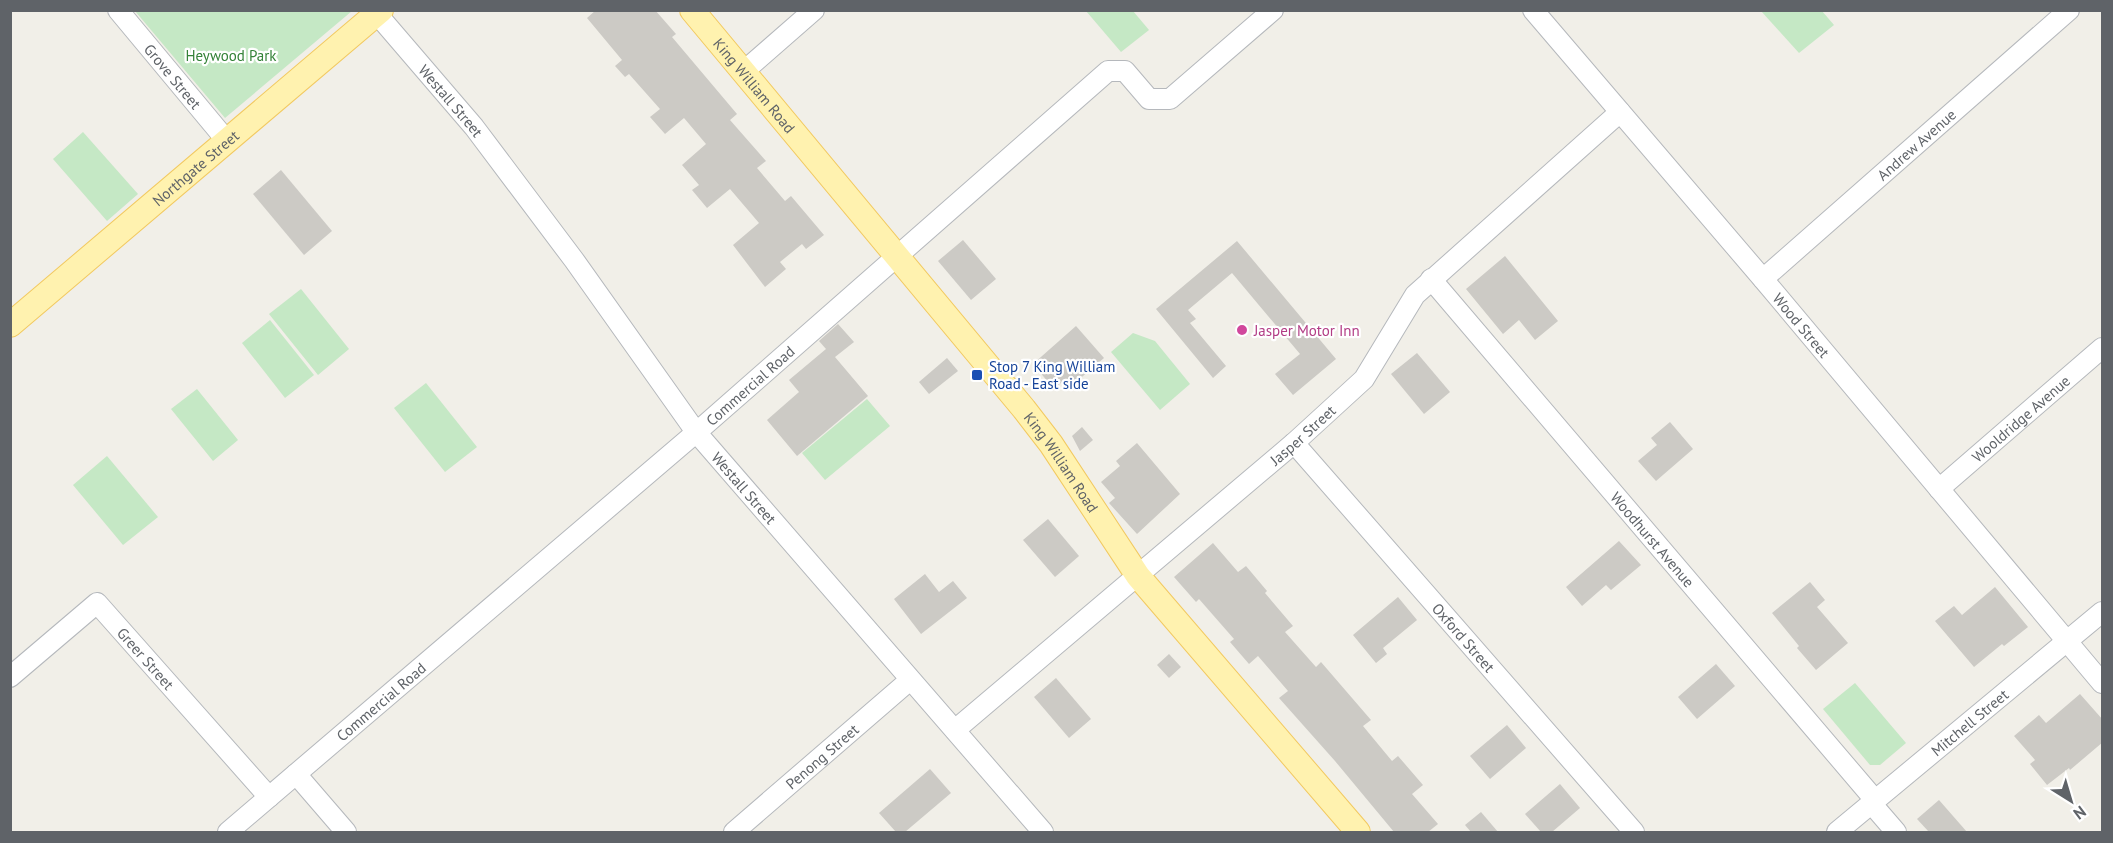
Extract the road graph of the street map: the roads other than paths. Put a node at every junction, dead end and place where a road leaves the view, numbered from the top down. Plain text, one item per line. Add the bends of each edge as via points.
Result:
1 (118, 10) edge
2 (692, 10) edge
3 (814, 10) edge
4 (1273, 10) edge
5 (1533, 10) edge
6 (2068, 10) edge
7 (379, 12) edge
8 (743, 72) junction
9 (1620, 112) junction
10 (227, 141) junction
11 (895, 257) junction
12 (1431, 279) junction
13 (1763, 279) junction
14 (10, 325) edge
15 (2103, 348) edge
16 (696, 432) junction
17 (1294, 442) junction
18 (1939, 489) junction
19 (1138, 576) junction
20 (2103, 612) edge
21 (2067, 642) junction
22 (10, 677) edge
23 (910, 680) junction
24 (2103, 683) edge
25 (955, 730) junction
26 (296, 774) junction
27 (269, 797) junction
28 (1873, 801) junction
29 (228, 832) edge
30 (346, 832) edge
31 (734, 832) edge
32 (1043, 832) edge
33 (1358, 832) edge
34 (1634, 832) edge
35 (1837, 832) edge
36 (1896, 832) edge

1 - 10 street, Grove Street
2 - 8 main road, King William Road
3 - 8 street
4 - 11 street, Commercial Road via 1170,99 1149,99 1125,70 1108,71
5 - 9 street, Wood Street
6 - 13 street, Andrew Avenue
7 - 10 main road, Northgate Street
7 - 16 street, Westall Street via 474,127
8 - 11 main road, King William Road
9 - 12 street, Jasper Street
9 - 13 street, Wood Street
10 - 14 main road, Northgate Street
11 - 16 street, Commercial Road
11 - 19 main road, King William Road via 1051,444
12 - 17 street, Jasper Street via 1415,295 1364,379
12 - 28 street, Woodhurst Avenue
13 - 18 street, Wood Street
15 - 18 street, Wooldridge Avenue
16 - 23 street, Westall Street
16 - 26 street, Commercial Road
17 - 19 street, Jasper Street
17 - 34 street, Oxford Street
18 - 21 street, Wood Street
19 - 25 street, Jasper Street
19 - 33 main road, King William Road
20 - 21 street, Mitchell Street
21 - 24 street, Wood Street
21 - 28 street, Mitchell Street
22 - 27 street, Greer Street via 97,603
23 - 25 street, Westall Street
23 - 31 street, Penong Street
25 - 32 street, Westall Street
26 - 27 street, Commercial Road
26 - 30 street
27 - 29 street, Commercial Road
28 - 35 street, Mitchell Street
28 - 36 street, Woodhurst Avenue

